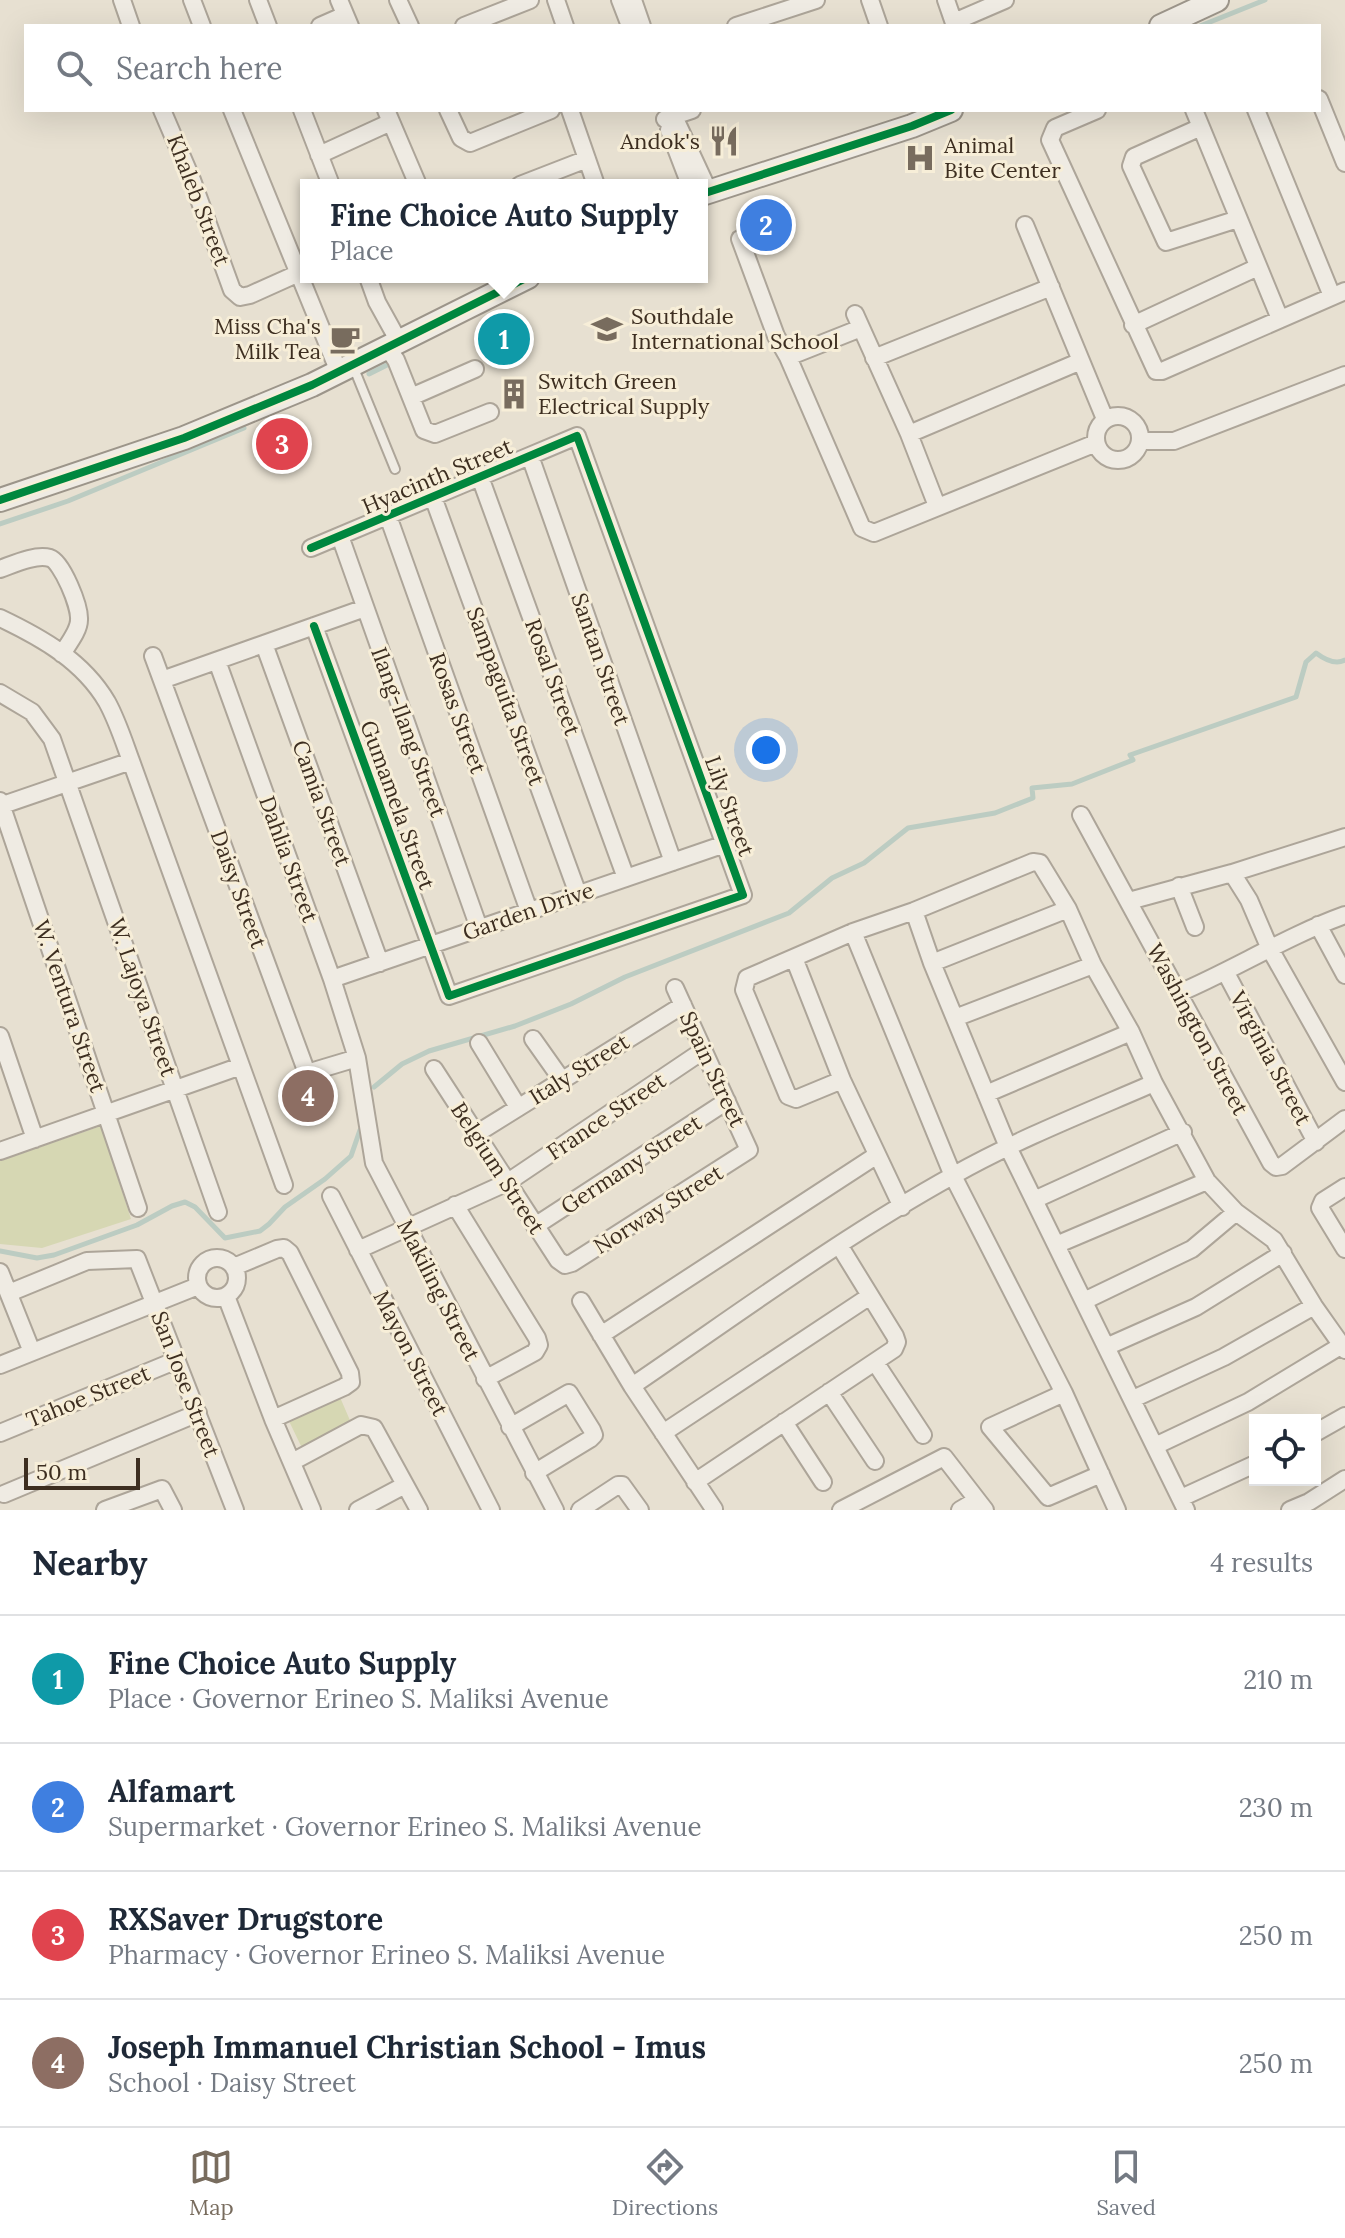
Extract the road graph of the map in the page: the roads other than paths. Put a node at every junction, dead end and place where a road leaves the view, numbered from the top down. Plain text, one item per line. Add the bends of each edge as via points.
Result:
1 (122, 0) edge
2 (192, 0) edge
3 (258, 0) edge
4 (398, 0) edge
5 (530, 0) edge
6 (556, 0) edge
7 (620, 0) edge
8 (633, 0) edge
9 (816, 0) edge
10 (870, 0) edge
11 (946, 0) edge
12 (1005, 0) edge
13 (1217, 0) edge
14 (345, 14) edge
15 (130, 24) edge
16 (201, 24) edge
17 (267, 24) edge
18 (324, 24) edge
19 (409, 24) edge
20 (469, 24) edge
21 (564, 24) edge
22 (629, 24) edge
23 (641, 24) edge
24 (742, 24) edge
25 (878, 24) edge
26 (954, 24) edge
27 (1167, 24) edge
28 (1321, 104) edge
29 (163, 112) edge
30 (233, 112) edge
31 (303, 112) edge
32 (449, 112) edge
33 (546, 112) edge
34 (571, 112) edge
35 (946, 112) edge
36 (1092, 112) edge
37 (1196, 112) edge
38 (1257, 112) edge
39 (668, 114) edge
40 (388, 116) edge
41 (1201, 127) junction
42 (319, 155) junction
43 (587, 159) junction
44 (1345, 163) edge
45 (329, 179) edge
46 (411, 179) edge
47 (535, 179) edge
48 (594, 179) edge
49 (695, 179) edge
50 (708, 188) edge
51 (1238, 219) junction
52 (1025, 225) dead end
53 (740, 239) dead end
54 (1258, 267) junction
55 (299, 273) joint
56 (304, 283) edge
57 (370, 283) edge
58 (516, 283) edge
59 (1051, 287) junction
60 (1338, 293) edge
61 (1280, 319) junction
62 (1133, 325) junction
63 (392, 343) junction
64 (788, 357) junction
65 (874, 358) junction
66 (1081, 361) junction
67 (346, 369) junction
68 (475, 369) dead end
69 (1345, 375) edge
70 (411, 397) junction
71 (490, 412) dead end
72 (1105, 419) junction
73 (909, 434) junction
74 (577, 436) joint
75 (1140, 441) junction
76 (1096, 443) junction
77 (530, 456) junction
78 (395, 469) dead end
79 (480, 477) junction
80 (433, 497) junction
81 (0, 500) edge
82 (937, 506) junction
83 (388, 516) junction
84 (340, 536) junction
85 (311, 548) dead end
86 (0, 569) edge
87 (365, 608) junction
88 (0, 618) edge
89 (314, 626) junction
90 (264, 644) junction
91 (62, 654) junction
92 (153, 656) dead end
93 (217, 661) junction
94 (162, 680) junction
95 (0, 693) edge
96 (131, 761) junction
97 (69, 782) junction
98 (1, 804) edge
99 (1081, 815) dead end
100 (1345, 837) edge
101 (725, 844) junction
102 (673, 862) junction
103 (1232, 873) junction
104 (626, 878) junction
105 (1179, 886) junction
106 (578, 894) junction
107 (1129, 901) junction
108 (1068, 909) junction
109 (529, 911) junction
110 (914, 911) junction
111 (1345, 915) edge
112 (1318, 925) junction
113 (1195, 927) dead end
114 (479, 928) junction
115 (853, 932) junction
116 (430, 945) junction
117 (1270, 949) junction
118 (794, 958) junction
119 (380, 963) junction
120 (932, 963) junction
121 (1093, 965) junction
122 (1226, 973) junction
123 (1345, 975) edge
124 (332, 979) junction
125 (675, 988) dead end
126 (1179, 993) junction
127 (449, 996) joint
128 (683, 1005) junction
129 (955, 1018) junction
130 (1131, 1032) junction
131 (0, 1036) edge
132 (533, 1039) dead end
133 (479, 1043) dead end
134 (704, 1050) junction
135 (357, 1058) junction
136 (241, 1066) junction
137 (434, 1069) dead end
138 (562, 1080) junction
139 (842, 1080) junction
140 (1345, 1082) edge
141 (1154, 1083) junction
142 (175, 1089) junction
143 (986, 1094) junction
144 (727, 1101) junction
145 (518, 1107) junction
146 (106, 1113) junction
147 (1345, 1119) edge
148 (1183, 1132) junction
149 (476, 1134) junction
150 (35, 1139) junction
151 (1316, 1142) junction
152 (1008, 1147) junction
153 (749, 1150) joint
154 (0, 1151) edge
155 (877, 1155) junction
156 (953, 1176) junction
157 (1207, 1181) junction
158 (508, 1182) junction
159 (284, 1185) dead end
160 (1345, 1187) edge
161 (331, 1196) dead end
162 (1034, 1200) junction
163 (455, 1205) junction
164 (902, 1207) junction
165 (138, 1208) dead end
166 (218, 1212) dead end
167 (1236, 1212) junction
168 (535, 1226) junction
169 (407, 1228) junction
170 (839, 1245) junction
171 (1056, 1245) junction
172 (1345, 1249) edge
173 (358, 1250) junction
174 (1283, 1253) junction
175 (565, 1265) joint
176 (234, 1267) junction
177 (0, 1272) edge
178 (198, 1286) junction
179 (9, 1293) junction
180 (226, 1296) junction
181 (870, 1296) junction
182 (581, 1301) dead end
183 (1084, 1301) junction
184 (153, 1302) junction
185 (1314, 1306) junction
186 (601, 1335) junction
187 (1106, 1347) junction
188 (1344, 1348) edge
189 (32, 1352) junction
190 (177, 1360) junction
191 (875, 1362) junction
192 (0, 1365) edge
193 (485, 1379) junction
194 (632, 1386) junction
195 (829, 1392) junction
196 (1064, 1393) junction
197 (1133, 1399) junction
198 (198, 1413) junction
199 (1345, 1416) edge
200 (273, 1419) junction
201 (784, 1422) junction
202 (510, 1427) junction
203 (1321, 1430) edge
204 (0, 1433) edge
205 (663, 1433) junction
206 (923, 1435) dead end
207 (1155, 1446) junction
208 (875, 1461) dead end
209 (292, 1462) junction
210 (1249, 1467) edge
211 (534, 1473) junction
212 (1101, 1474) junction
213 (1345, 1479) edge
214 (695, 1482) junction
215 (823, 1482) dead end
216 (405, 1485) junction
217 (5, 1496) edge
218 (1183, 1504) edge
219 (981, 1505) edge
220 (714, 1509) edge
221 (105, 1510) edge
222 (173, 1510) edge
223 (235, 1510) edge
224 (312, 1510) edge
225 (358, 1510) edge
226 (419, 1510) edge
227 (491, 1510) edge
228 (555, 1510) edge
229 (580, 1510) edge
230 (640, 1510) edge
231 (841, 1510) edge
232 (960, 1510) edge
233 (1117, 1510) edge
234 (1290, 1510) edge

1 - 15 street
2 - 16 street
3 - 17 street
4 - 19 street
5 - 20 street
6 - 21 street
7 - 22 street
8 - 23 street
9 - 24 street
10 - 25 street
11 - 26 street
12 - 26 street
13 - 27 main road
14 - 18 street
28 - 44 street
29 - 55 street, Khaleb Street via 232,290 240,297 250,295
30 - 55 street
31 - 42 street
32 - 33 street via 461,138 470,143
34 - 43 street
35 - 50 main road
36 - 62 street via 1055,128 1050,140
37 - 41 street
38 - 60 street
39 - 49 street
40 - 42 street
40 - 46 street
41 - 51 street
41 - 51 street via 1134,157 1131,166 1166,242
42 - 45 street
43 - 47 street
43 - 48 street
51 - 54 street
52 - 59 street
53 - 64 street
54 - 61 street
54 - 62 street
56 - 67 street
57 - 63 street
58 - 63 main road
59 - 65 street
59 - 66 street
60 - 61 street
61 - 62 street via 1162,371 1152,366
63 - 67 main road
63 - 70 street
64 - 65 street via 858,321
64 - 82 street via 862,528 874,533
65 - 73 street
66 - 72 street
66 - 73 street
67 - 78 lane
67 - 81 main road via 184,438
68 - 70 street
69 - 75 street via 1174,441
70 - 71 street via 429,434
72 - 75 street via 1119,415 1133,421
72 - 76 street
73 - 82 street
74 - 77 street, Hyacinth Street
74 - 101 street, Lily Street
75 - 76 street via 1135,453 1123,460 1103,455
76 - 82 street
77 - 79 street, Hyacinth Street
77 - 102 street, Santan Street
79 - 80 street, Hyacinth Street
79 - 104 street, Rosal Street
80 - 83 street, Hyacinth Street
80 - 106 street, Sampaguita Street
83 - 84 street, Hyacinth Street
83 - 109 street, Rosas Street
84 - 85 street, Hyacinth Street
84 - 87 street, Ilang-Ilang Street
86 - 91 street via 39,557 53,558 62,567 80,622
87 - 89 street
87 - 114 street, Ilang-Ilang Street
88 - 91 street
89 - 90 street
89 - 116 street, Gumamela Street
90 - 93 street
90 - 119 street, Camia Street
91 - 96 street via 81,668 107,702
92 - 94 street, Daisy Street
93 - 94 street
93 - 124 street, Dahlia Street
94 - 135 street, Daisy Street via 307,1073
95 - 97 street, W. Lajoya Street via 32,712 52,739
96 - 97 street
96 - 136 street
97 - 98 street
97 - 142 street, W. Lajoya Street
98 - 146 street, W. Ventura Street
99 - 107 street, Washington Street
100 - 103 street
101 - 102 street, Garden Drive
101 - 127 street, Lily Street via 743,895
102 - 104 street, Garden Drive
103 - 105 street
103 - 117 street
104 - 106 street, Garden Drive
105 - 107 street
105 - 113 street
106 - 109 street, Garden Drive
107 - 126 street, Washington Street
108 - 110 street via 1037,862
108 - 120 street
108 - 121 street
109 - 114 street, Garden Drive
110 - 115 street
110 - 120 street
111 - 112 street
112 - 117 street
112 - 123 street
114 - 116 street, Garden Drive
115 - 118 street
115 - 156 street
116 - 119 street, Garden Drive
116 - 127 street, Gumamela Street
117 - 122 street
117 - 140 street
118 - 139 street
118 - 139 street via 747,978 744,990 788,1096 796,1099
119 - 124 street, Garden Drive
120 - 129 street
121 - 129 street
121 - 130 street
122 - 126 street
122 - 151 street, Virginia Street
124 - 135 street, Dahlia Street
125 - 128 street, Spain Street
126 - 151 street, Washington Street via 1271,1163 1282,1166
128 - 134 street, Spain Street
128 - 138 street, Italy Street
129 - 143 street
130 - 141 street
130 - 143 street
131 - 150 street
132 - 138 street
133 - 145 street
134 - 144 street, Spain Street
134 - 158 street, France Street
135 - 169 street, Makiling Street via 374,1163
136 - 142 street
136 - 159 street
137 - 149 street, Belgium Street
138 - 145 street, Italy Street
139 - 155 street
141 - 148 street
141 - 152 street
142 - 146 street
142 - 166 street, W. Lajoya Street
143 - 152 street
144 - 153 street, Spain Street
144 - 168 street, Germany Street
145 - 149 street, Italy Street
146 - 150 street
146 - 165 street, W. Ventura Street
147 - 151 street, Washington Street
148 - 157 street
148 - 162 street
149 - 158 street, Belgium Street
150 - 154 street
152 - 156 street
152 - 162 street
153 - 175 street, Norway Street
155 - 164 street
155 - 186 street
156 - 164 street
156 - 196 street
157 - 167 street
157 - 171 street
158 - 163 street, France Street
158 - 168 street, Belgium Street
160 - 172 street via 1320,1208
161 - 173 street, Mayon Street
162 - 171 street
163 - 169 street, France Street
163 - 193 street via 539,1345
164 - 170 street
167 - 174 street
167 - 183 street via 1192,1249
168 - 175 street, Belgium Street
169 - 173 street, France Street
169 - 193 street, Makiling Street
170 - 181 street
170 - 194 street
171 - 183 street
173 - 227 street, Mayon Street
174 - 185 street
174 - 187 street via 1196,1307
176 - 178 street via 227,1260 208,1260 200,1266
176 - 180 street via 235,1289
176 - 200 street via 277,1249 290,1253 350,1373 351,1382 344,1387
177 - 179 street
178 - 180 street via 215,1299
178 - 184 street
179 - 184 street, San Jose Street via 87,1261 137,1259
179 - 189 street
180 - 200 street
181 - 191 street via 897,1342
181 - 205 street
182 - 186 street
183 - 187 street
184 - 189 street
184 - 190 street, San Jose Street
185 - 188 street
185 - 197 street via 1224,1357
186 - 194 street
187 - 197 street
188 - 207 street
189 - 192 street
190 - 198 street, San Jose Street
190 - 204 street, Tahoe Street
191 - 195 street
191 - 206 street
193 - 202 street, Makiling Street
194 - 205 street
195 - 201 street
195 - 208 street
196 - 212 street
196 - 212 street via 990,1427 1048,1497
197 - 207 street
198 - 217 street
198 - 223 street, San Jose Street
199 - 203 street
200 - 209 street
201 - 214 street
201 - 215 street
202 - 211 street, Makiling Street
202 - 211 street via 569,1393 594,1435
205 - 214 street
207 - 218 street
209 - 216 street via 368,1425
209 - 224 street
210 - 218 street
211 - 228 street, Makiling Street
212 - 233 street
213 - 234 street
214 - 220 street
216 - 225 street
216 - 226 street
219 - 231 street via 944,1457
219 - 232 street
221 - 222 street via 162,1489
229 - 230 street via 618,1485

